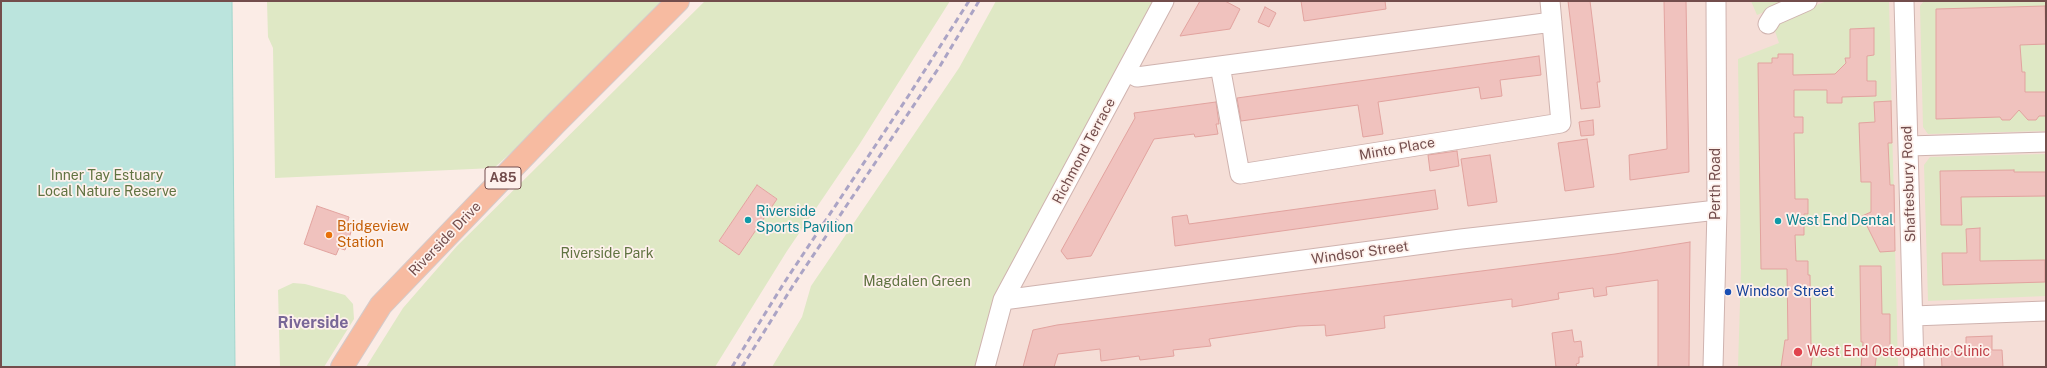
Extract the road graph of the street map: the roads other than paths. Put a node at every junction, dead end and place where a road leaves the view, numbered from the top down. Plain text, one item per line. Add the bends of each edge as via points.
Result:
1 (678, 1) edge
2 (1164, 1) edge
3 (1550, 1) edge
4 (1716, 1) edge
5 (1807, 1) edge
6 (1904, 1) edge
7 (1552, 22) junction
8 (1768, 24) dead end
9 (1220, 66) junction
10 (1127, 71) junction
11 (2046, 142) edge
12 (1908, 146) junction
13 (1717, 210) junction
14 (1003, 300) junction
15 (2046, 312) edge
16 (1913, 316) junction
17 (342, 367) edge
18 (985, 367) edge
19 (1713, 367) edge
20 (1914, 367) edge

1 - 17 main road, Riverside Drive / A85 via 555,124 381,305
2 - 10 street, Richmond Terrace
3 - 7 street, Minto Place
4 - 13 street, Perth Road
5 - 8 street via 1773,16
6 - 12 street, Shaftesbury Road
7 - 9 street
7 - 9 street, Minto Place via 1561,123 1240,174
9 - 10 street via 1137,77
10 - 14 street, Richmond Terrace
11 - 12 street
12 - 16 street, Shaftesbury Road
13 - 14 street, Windsor Street via 1461,239
13 - 19 street, Perth Road
14 - 18 street, Richmond Terrace
15 - 16 street
16 - 20 street, Shaftesbury Road

